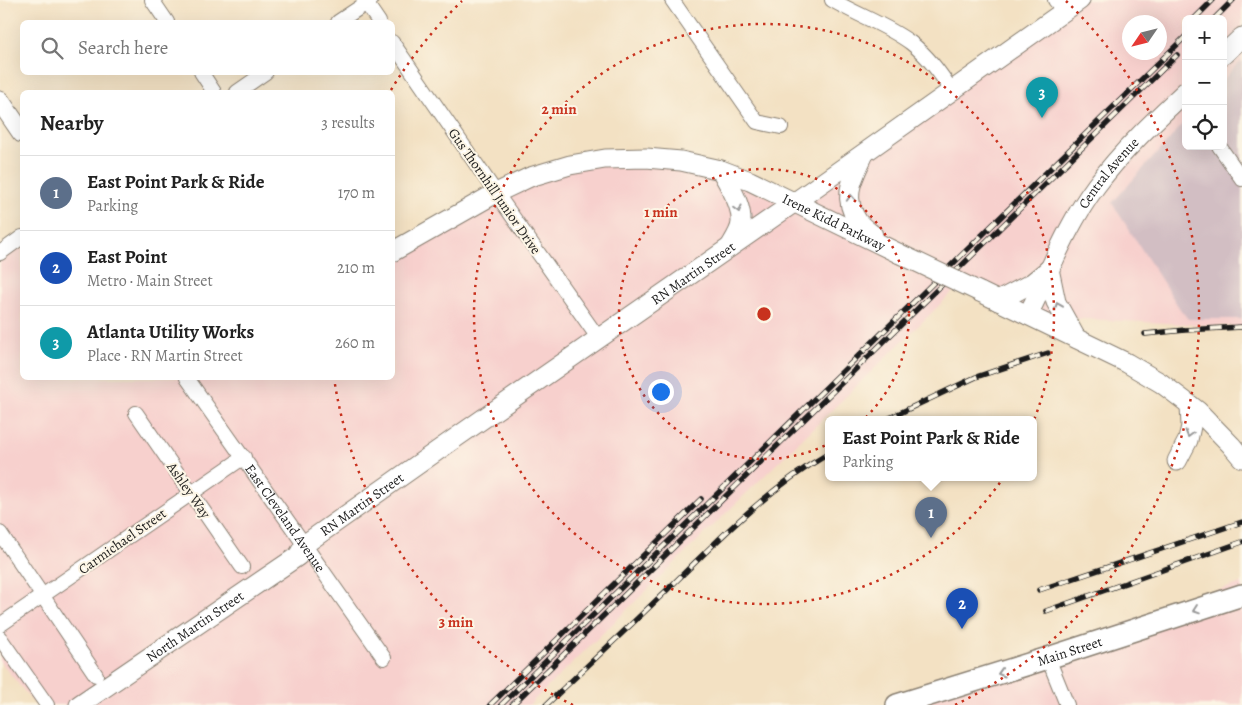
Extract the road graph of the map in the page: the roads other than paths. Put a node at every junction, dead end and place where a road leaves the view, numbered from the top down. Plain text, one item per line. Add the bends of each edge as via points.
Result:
1 (152, 0) edge
2 (672, 0) edge
3 (832, 0) edge
4 (1080, 0) edge
5 (367, 1) edge
6 (1059, 6) edge
7 (166, 20) edge
8 (341, 20) edge
9 (378, 20) edge
10 (1242, 37) edge
11 (395, 46) edge
12 (1227, 51) edge
13 (203, 75) edge
14 (262, 75) edge
15 (213, 90) edge
16 (240, 90) edge
17 (952, 90) junction
18 (1182, 97) edge
19 (0, 101) edge
20 (781, 127) dead end
21 (20, 130) edge
22 (1222, 150) edge
23 (865, 153) junction
24 (721, 170) junction
25 (1242, 179) edge
26 (496, 193) junction
27 (795, 202) junction
28 (20, 239) edge
29 (730, 248) junction
30 (395, 250) edge
31 (895, 251) junction
32 (0, 253) edge
33 (1049, 270) junction
34 (998, 301) junction
35 (1028, 315) junction
36 (1076, 338) junction
37 (599, 339) junction
38 (188, 380) edge
39 (1190, 405) junction
40 (136, 413) dead end
41 (244, 457) junction
42 (1242, 458) edge
43 (1177, 461) dead end
44 (192, 493) junction
45 (0, 534) edge
46 (305, 544) junction
47 (242, 567) dead end
48 (1242, 594) edge
49 (42, 596) junction
50 (0, 625) edge
51 (0, 638) edge
52 (384, 658) dead end
53 (1048, 658) junction
54 (96, 676) dead end
55 (47, 705) edge
56 (79, 705) edge
57 (897, 705) edge
58 (1067, 705) edge

1 - 7 street
2 - 20 street via 757,122
3 - 17 street via 910,43 928,59
4 - 6 street, RN Martin Street
5 - 8 street
5 - 9 street
6 - 17 street, RN Martin Street
10 - 12 street
11 - 26 street, Gus Thornhill Junior Drive
13 - 15 street
14 - 16 street
17 - 23 street, RN Martin Street
18 - 33 street, Central Avenue via 1121,155 1095,187
19 - 21 street
22 - 25 street
23 - 27 street, RN Martin Street
31 -> 23 street via 859,223 851,207 851,182
24 - 26 street, Irene Kidd Parkway via 646,158 605,159 538,175
24 - 27 street, Irene Kidd Parkway
24 -> 29 street via 738,203 741,223
26 - 30 street, Irene Kidd Parkway
26 - 37 street, Gus Thornhill Junior Drive
27 - 29 street, RN Martin Street
27 - 31 street, Irene Kidd Parkway
28 - 32 street
29 - 37 street, RN Martin Street
31 - 34 street, Irene Kidd Parkway, bridge
33 - 34 street, Central Avenue
33 - 35 street, Central Avenue
36 -> 33 street via 1056,302
34 - 35 street, Irene Kidd Parkway
35 - 36 street, Irene Kidd Parkway
36 - 39 street, Irene Kidd Parkway via 1134,367
37 - 46 street, RN Martin Street
38 - 41 street, East Cleveland Avenue
39 - 42 street, Irene Kidd Parkway
39 -> 43 street via 1188,440
40 - 44 street, Ashley Way
41 - 44 street, Carmichael Street
41 - 46 street, East Cleveland Avenue
44 - 47 street, Ashley Way
44 - 49 street, Carmichael Street
45 - 49 street
46 - 52 street, East Cleveland Avenue
46 - 56 street, North Martin Street via 298,556
48 -> 53 main road, Main Street
49 - 50 street, Carmichael Street
49 - 54 street
51 - 55 street
53 -> 57 main road, Main Street
53 - 58 street

